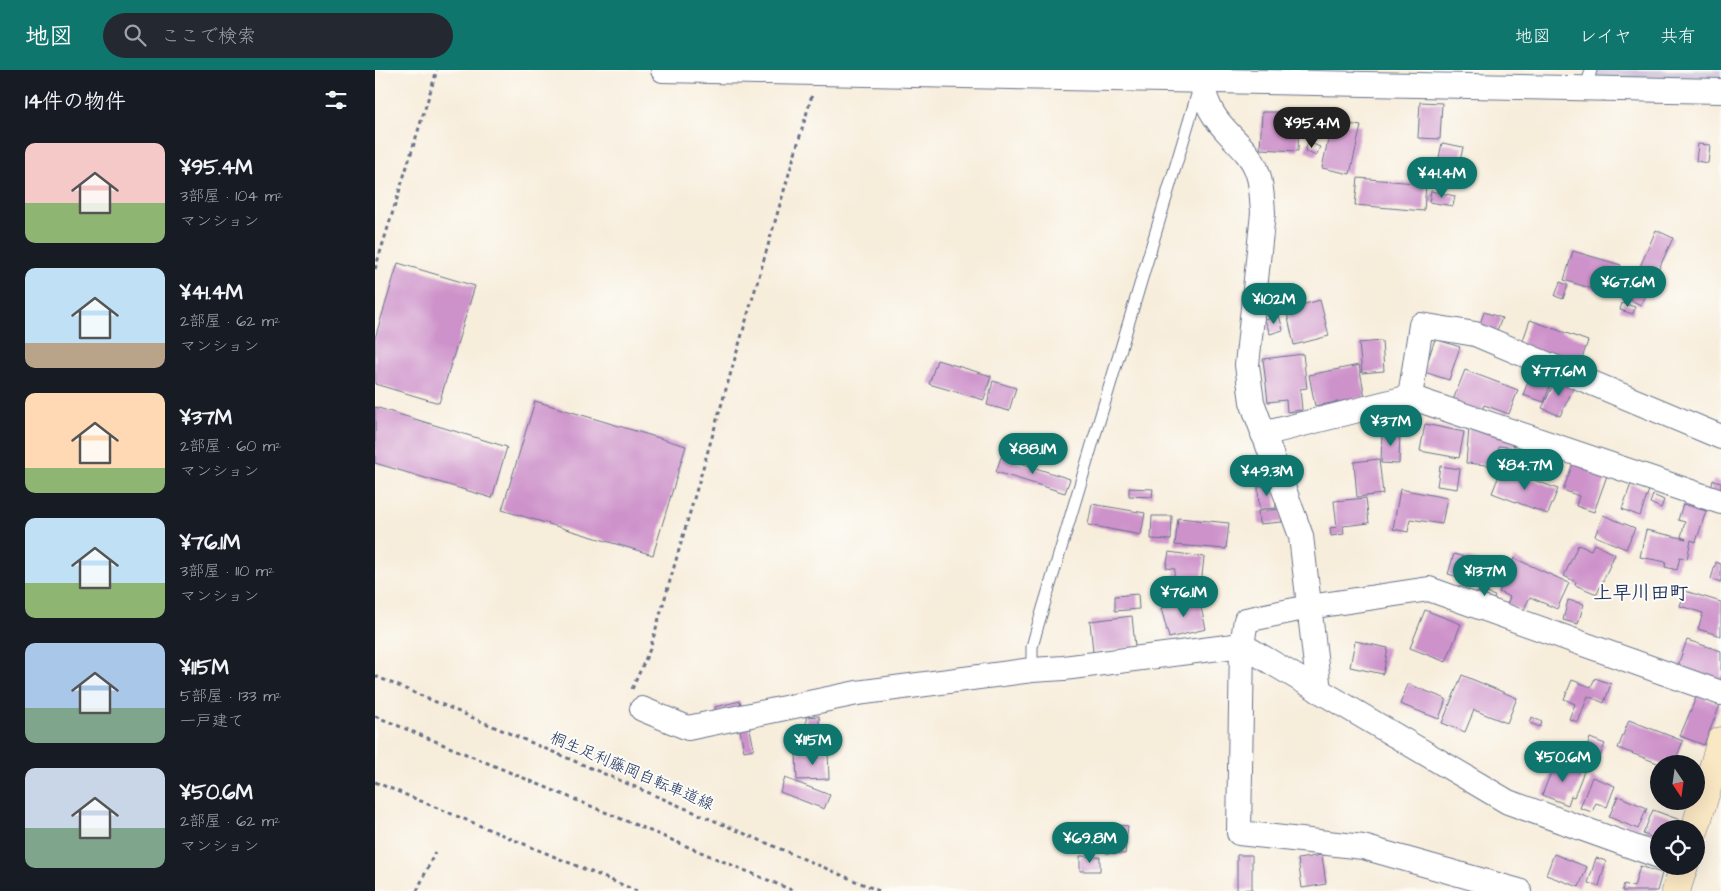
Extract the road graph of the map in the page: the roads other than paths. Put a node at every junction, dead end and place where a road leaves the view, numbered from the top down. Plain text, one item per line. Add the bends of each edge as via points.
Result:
1 (663, 70) edge
2 (1200, 74) edge
3 (1589, 79) edge
4 (1721, 91) edge
5 (1410, 397) junction
6 (1263, 434) junction
7 (1721, 437) edge
8 (1721, 502) edge
9 (1309, 607) junction
10 (1242, 645) junction
11 (1032, 670) junction
12 (1319, 691) junction
13 (1721, 693) edge
14 (642, 709) road end
15 (1721, 741) edge
16 (1698, 820) edge
17 (1650, 853) edge
18 (1681, 875) edge
19 (1519, 891) edge
20 (1676, 891) edge

1 - 2 street
2 - 3 street
2 - 6 street via 1213,115 1246,153 1257,170 1261,189 1263,213 1247,365 1252,402
2 - 11 lane via 1031,647
3 - 4 street
5 - 6 street
5 - 7 street via 1421,324 1475,334
5 - 8 street
6 - 9 street via 1301,536
9 - 10 street via 1246,620
9 - 12 street
9 - 13 street via 1429,589
10 - 11 street
10 - 12 street
10 - 19 street via 1239,833 1363,847
11 - 14 street via 857,693 688,728
12 - 17 street via 1508,802
15 - 16 street
18 - 20 street

